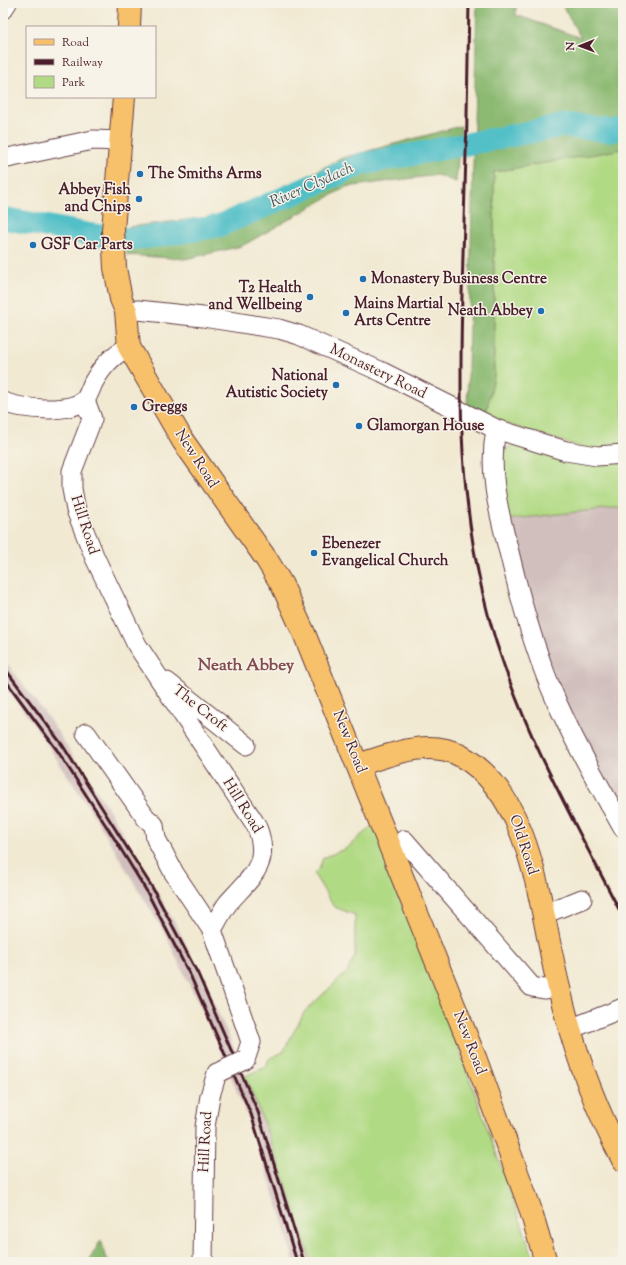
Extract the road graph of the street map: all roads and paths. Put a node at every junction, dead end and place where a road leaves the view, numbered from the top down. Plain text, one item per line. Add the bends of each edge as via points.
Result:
1 (7, 3) edge
2 (130, 3) edge
3 (3, 9) edge
4 (129, 26) edge
5 (124, 98) edge
6 (120, 141) junction
7 (3, 159) edge
8 (126, 310) junction
9 (129, 347) junction
10 (85, 400) junction
11 (3, 402) edge
12 (496, 429) junction
13 (623, 454) edge
14 (154, 673) junction
15 (86, 733) dead end
16 (246, 745) dead end
17 (358, 765) junction
18 (623, 828) edge
19 (404, 840) dead end
20 (582, 899) dead end
21 (544, 914) junction
22 (212, 930) junction
23 (558, 987) junction
24 (623, 1008) edge
25 (570, 1030) junction
26 (623, 1160) edge
27 (203, 1262) edge
28 (546, 1262) edge

1 - 3 street
2 - 4 main road
5 - 6 main road, New Road
6 - 7 street via 93,140
6 - 8 main road, New Road via 113,239 115,268 121,299
8 - 9 main road, New Road
8 - 12 street, Monastery Road via 203,317 279,329 299,335 382,372
9 - 10 street via 108,361
9 - 17 main road, New Road via 183,441 282,585
10 - 11 street via 62,408 35,408
10 - 14 street, Hill Road via 92,419 72,471 76,510 95,558 137,645
12 - 13 street, Monastery Road via 566,451 597,456
12 - 18 street via 492,452 492,478 518,588 559,708
14 - 16 street, The Croft
14 - 22 street, Hill Road via 256,825 262,838 262,851 254,874 227,905
15 - 22 street via 146,818 154,825 156,839 174,873
17 - 21 main road, Old Road via 406,750 434,748 460,755 482,770 507,800 519,827
17 - 28 main road, New Road via 476,1060 530,1208
19 - 23 street via 532,987
20 - 21 street
21 - 23 main road, Old Road
22 - 27 street, Hill Road, bridge via 251,1042 245,1060 217,1073 210,1096 204,1126
23 - 25 main road, Old Road
24 - 25 street
25 - 26 main road, Old Road via 587,1083

